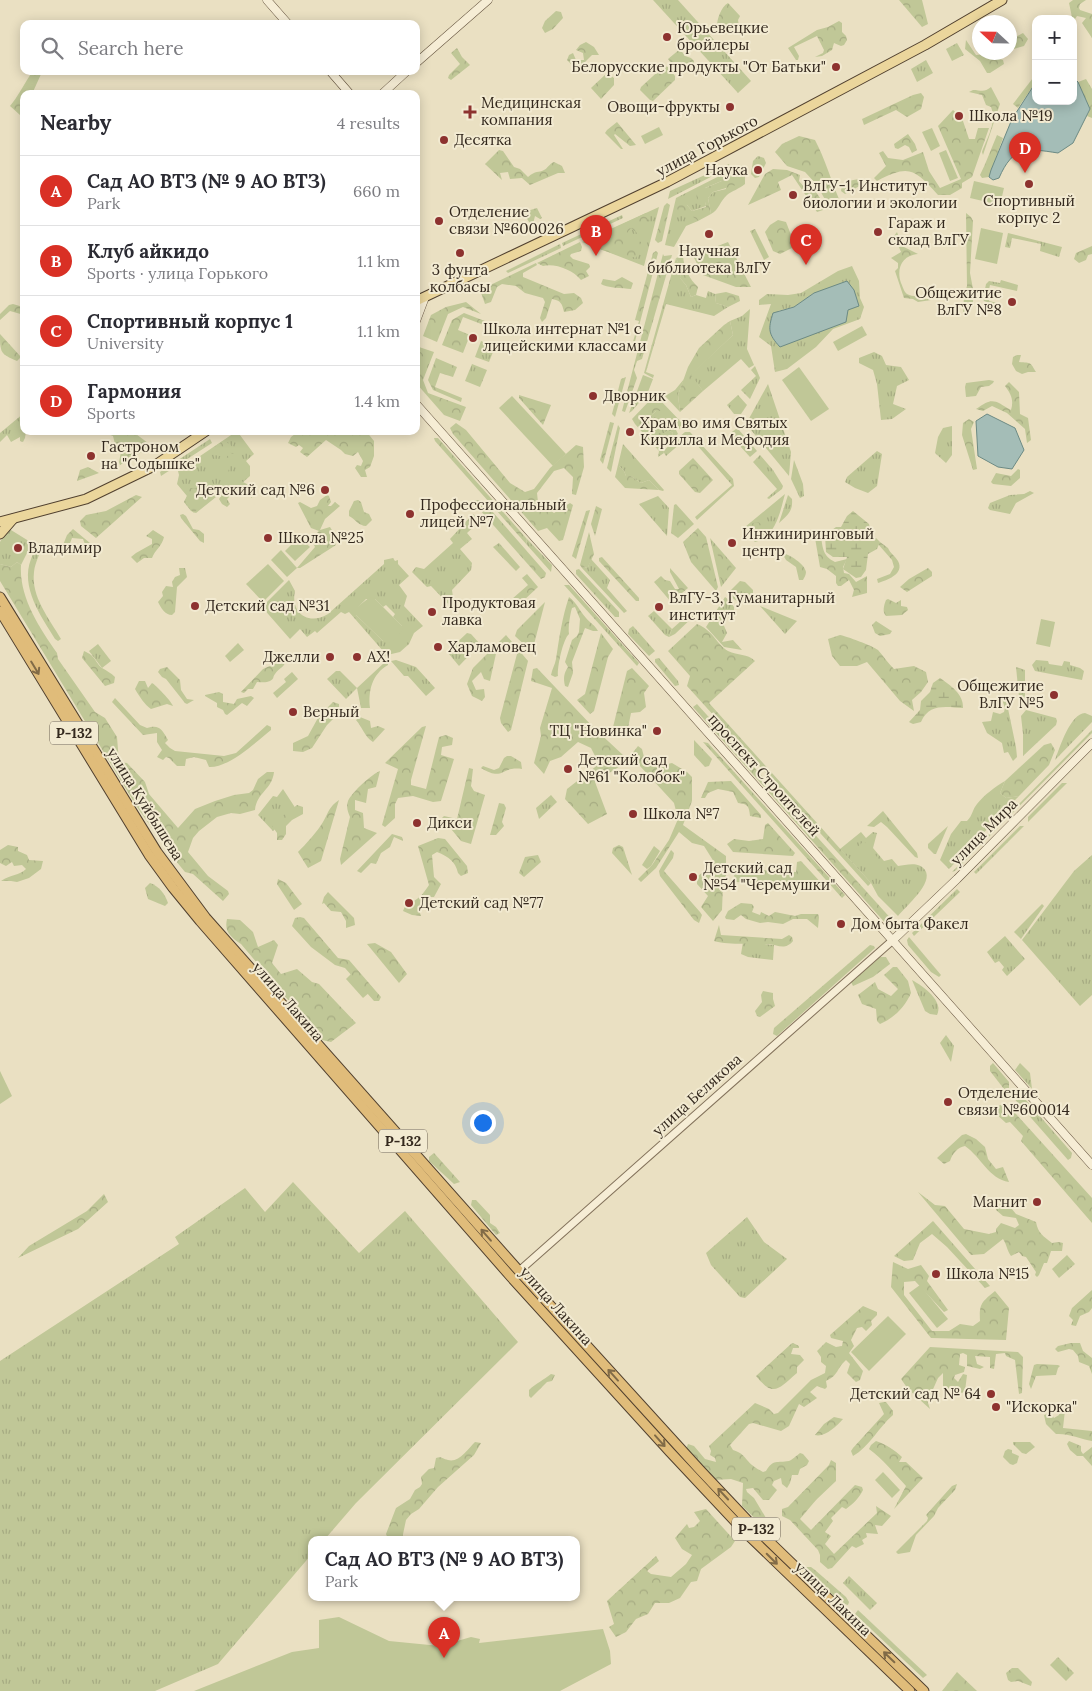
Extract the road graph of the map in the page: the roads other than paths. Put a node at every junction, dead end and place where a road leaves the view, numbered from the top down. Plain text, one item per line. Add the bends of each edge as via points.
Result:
1 (267, 0) edge
2 (488, 0) edge
3 (1002, 0) edge
4 (284, 20) edge
5 (420, 60) edge
6 (333, 75) edge
7 (403, 75) edge
8 (347, 90) edge
9 (386, 90) edge
10 (425, 297) junction
11 (420, 299) edge
12 (420, 310) edge
13 (420, 408) edge
14 (200, 435) edge
15 (0, 516) edge
16 (13, 519) junction
17 (0, 522) edge
18 (0, 534) edge
19 (0, 597) edge
20 (0, 611) edge
21 (1092, 743) edge
22 (200, 921) joint
23 (893, 940) junction
24 (287, 1011) joint
25 (1092, 1165) edge
26 (519, 1271) junction
27 (910, 1691) edge
28 (924, 1691) edge

1 - 4 main road
2 - 5 main road
3 - 10 main road, улица Горького via 667,182
6 - 8 main road
7 - 9 main road
10 - 11 main road, улица Горького
10 - 12 main road
13 - 23 main road, проспект Строителей
14 - 16 main road via 154,466 86,499
15 - 16 main road
16 - 17 main road
16 - 18 main road
19 - 24 highway, улица Куйбышева / Р-132 via 157,852 206,918
20 -> 22 highway, улица Куйбышева / Р-132 via 149,854
21 - 23 main road, улица Мира
22 -> 27 highway, улица Лакина / Р-132 via 511,1277 676,1458 745,1532
23 - 25 main road, проспект Строителей
23 - 26 street, улица Белякова
26 -> 24 highway, улица Лакина / Р-132
28 -> 26 highway, улица Лакина / Р-132 via 751,1524

